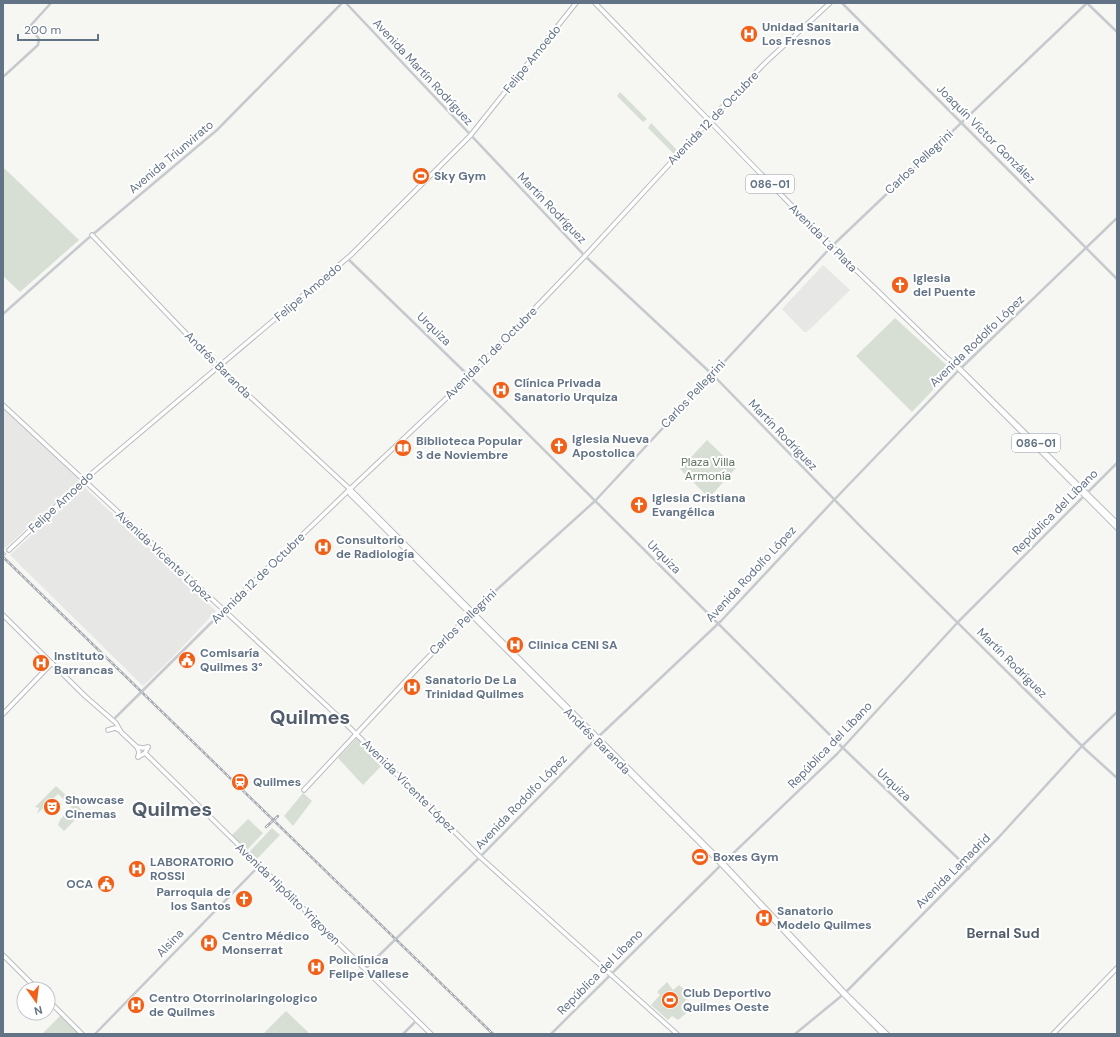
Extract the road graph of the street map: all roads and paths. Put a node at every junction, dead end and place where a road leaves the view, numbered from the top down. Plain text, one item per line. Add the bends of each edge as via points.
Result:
1 (51, 3) edge
2 (342, 3) edge
3 (346, 3) edge
4 (576, 3) edge
5 (595, 3) edge
6 (830, 3) edge
7 (842, 3) edge
8 (1087, 3) edge
9 (1117, 32) edge
10 (3, 77) edge
11 (710, 120) junction
12 (962, 122) junction
13 (470, 136) junction
14 (1117, 218) edge
15 (92, 235) junction
16 (831, 247) junction
17 (1086, 248) junction
18 (585, 256) junction
19 (347, 258) junction
20 (1117, 279) edge
21 (3, 314) edge
22 (218, 367) junction
23 (959, 370) junction
24 (711, 375) junction
25 (470, 377) junction
26 (3, 405) edge
27 (1117, 463) edge
28 (84, 480) junction
29 (349, 490) junction
30 (1086, 494) junction
31 (595, 500) junction
32 (834, 500) junction
33 (1117, 523) edge
34 (1117, 528) edge
35 (9, 550) tunnel mouth
36 (223, 611) junction
37 (471, 613) junction
38 (3, 615) edge
39 (958, 622) junction
40 (719, 623) junction
41 (52, 663) junction
42 (1117, 712) edge
43 (3, 714) edge
44 (112, 722) junction
45 (122, 732) junction
46 (357, 734) junction
47 (596, 739) junction
48 (1082, 746) junction
49 (137, 747) junction
50 (842, 747) junction
51 (145, 753) junction
52 (1117, 778) edge
53 (304, 790) dead end
54 (480, 857) junction
55 (722, 864) junction
56 (259, 866) junction
57 (968, 869) junction
58 (3, 955) edge
59 (1117, 968) edge
60 (364, 969) junction
61 (611, 974) junction
62 (29, 981) edge
63 (844, 994) junction
64 (56, 1008) edge
65 (417, 1020) junction
66 (82, 1034) edge
67 (95, 1034) edge
68 (403, 1034) edge
69 (431, 1034) edge
70 (551, 1034) edge
71 (677, 1034) edge
72 (794, 1034) edge
73 (883, 1034) edge
74 (888, 1034) edge
75 (1053, 1034) edge

1 - 10 street via 31,25 39,37 38,45
2 - 15 street, Avenida Triunvirato via 217,130
3 - 13 street, Avenida Martín Rodríguez
4 - 13 main road, Felipe Amoedo
5 - 11 main road, Avenida La Plata / 086-01
6 - 11 main road, Avenida 12 de Octubre via 766,62
7 - 12 street, Joaquín Víctor González
8 - 9 street
8 - 12 street, Carlos Pellegrini
11 - 16 main road, Avenida La Plata / 086-01
11 - 18 main road, Avenida 12 de Octubre
12 - 16 street, Carlos Pellegrini
12 - 17 street, Joaquín Víctor González
13 - 18 street, Martín Rodríguez
13 - 19 main road, Felipe Amoedo
14 - 17 street, Avenida Rodolfo López
15 - 21 street, Avenida Triunvirato
15 - 22 main road, Andrés Baranda
16 - 23 main road, Avenida La Plata / 086-01
16 - 24 street, Carlos Pellegrini
17 - 20 street, Joaquín Víctor González
17 - 23 street, Avenida Rodolfo López
18 - 24 street, Martín Rodríguez
18 - 25 main road, Avenida 12 de Octubre
19 - 22 main road, Felipe Amoedo
19 - 25 street, Urquiza
22 - 28 main road, Felipe Amoedo
22 - 29 main road, Andrés Baranda
23 - 30 main road, Avenida La Plata / 086-01
23 - 32 street, Avenida Rodolfo López
24 - 31 street, Carlos Pellegrini
24 - 32 street, Martín Rodríguez
25 - 29 main road, Avenida 12 de Octubre
25 - 31 street, Urquiza
26 - 28 main road, Avenida Vicente López
27 - 30 street, República del Líbano
28 - 35 main road, Felipe Amoedo
28 - 36 main road, Avenida Vicente López
29 - 36 main road, Avenida 12 de Octubre
29 - 37 main road, Andrés Baranda via 350,494
30 - 33 main road, Avenida La Plata / 086-01
30 - 34 main road, Avenida La Plata / 086-01
30 - 39 street, República del Líbano
31 - 37 street, Carlos Pellegrini
31 - 40 street, Urquiza
32 - 39 street, Martín Rodríguez
32 - 40 street, Avenida Rodolfo López
36 - 44 street, Avenida 12 de Octubre
36 - 46 main road, Avenida Vicente López
37 - 46 main road, Carlos Pellegrini
37 - 47 main road, Andrés Baranda
38 - 41 main road
39 - 48 street, Martín Rodríguez
39 - 50 street, República del Líbano
40 - 47 street, Avenida Rodolfo López
40 - 50 street, Urquiza
41 - 43 main road
41 - 44 main road
42 - 48 street, Avenida Lamadrid
44 - 45 main road via 116,723
44 - 45 main road via 108,730 115,728
45 - 49 main road
46 - 53 main road, Carlos Pellegrini
46 - 54 main road, Avenida Vicente López
47 - 54 street, Avenida Rodolfo López
47 - 55 main road, Andrés Baranda
48 - 52 street, Martín Rodríguez
48 - 57 street, Avenida Lamadrid
49 - 51 main road via 148,747
49 - 51 main road via 138,758
50 - 55 street, República del Líbano
50 - 57 street, Urquiza
51 - 56 main road, Avenida Hipólito Yrigoyen
54 - 60 street, Avenida Rodolfo López
54 - 61 main road, Avenida Vicente López
55 - 61 street, República del Líbano
55 - 63 main road, Andrés Baranda
56 - 60 main road, Avenida Hipólito Yrigoyen
56 - 67 street, Alsina
57 - 63 street, Avenida Lamadrid
58 - 62 main road
59 - 75 main road
60 - 65 main road, Avenida Hipólito Yrigoyen
61 - 70 street, República del Líbano
61 - 71 main road, Avenida Vicente López
63 - 72 street, Avenida Lamadrid
63 - 73 main road
63 - 74 main road
64 - 66 main road
65 - 68 street
65 - 69 main road, Avenida Hipólito Yrigoyen

